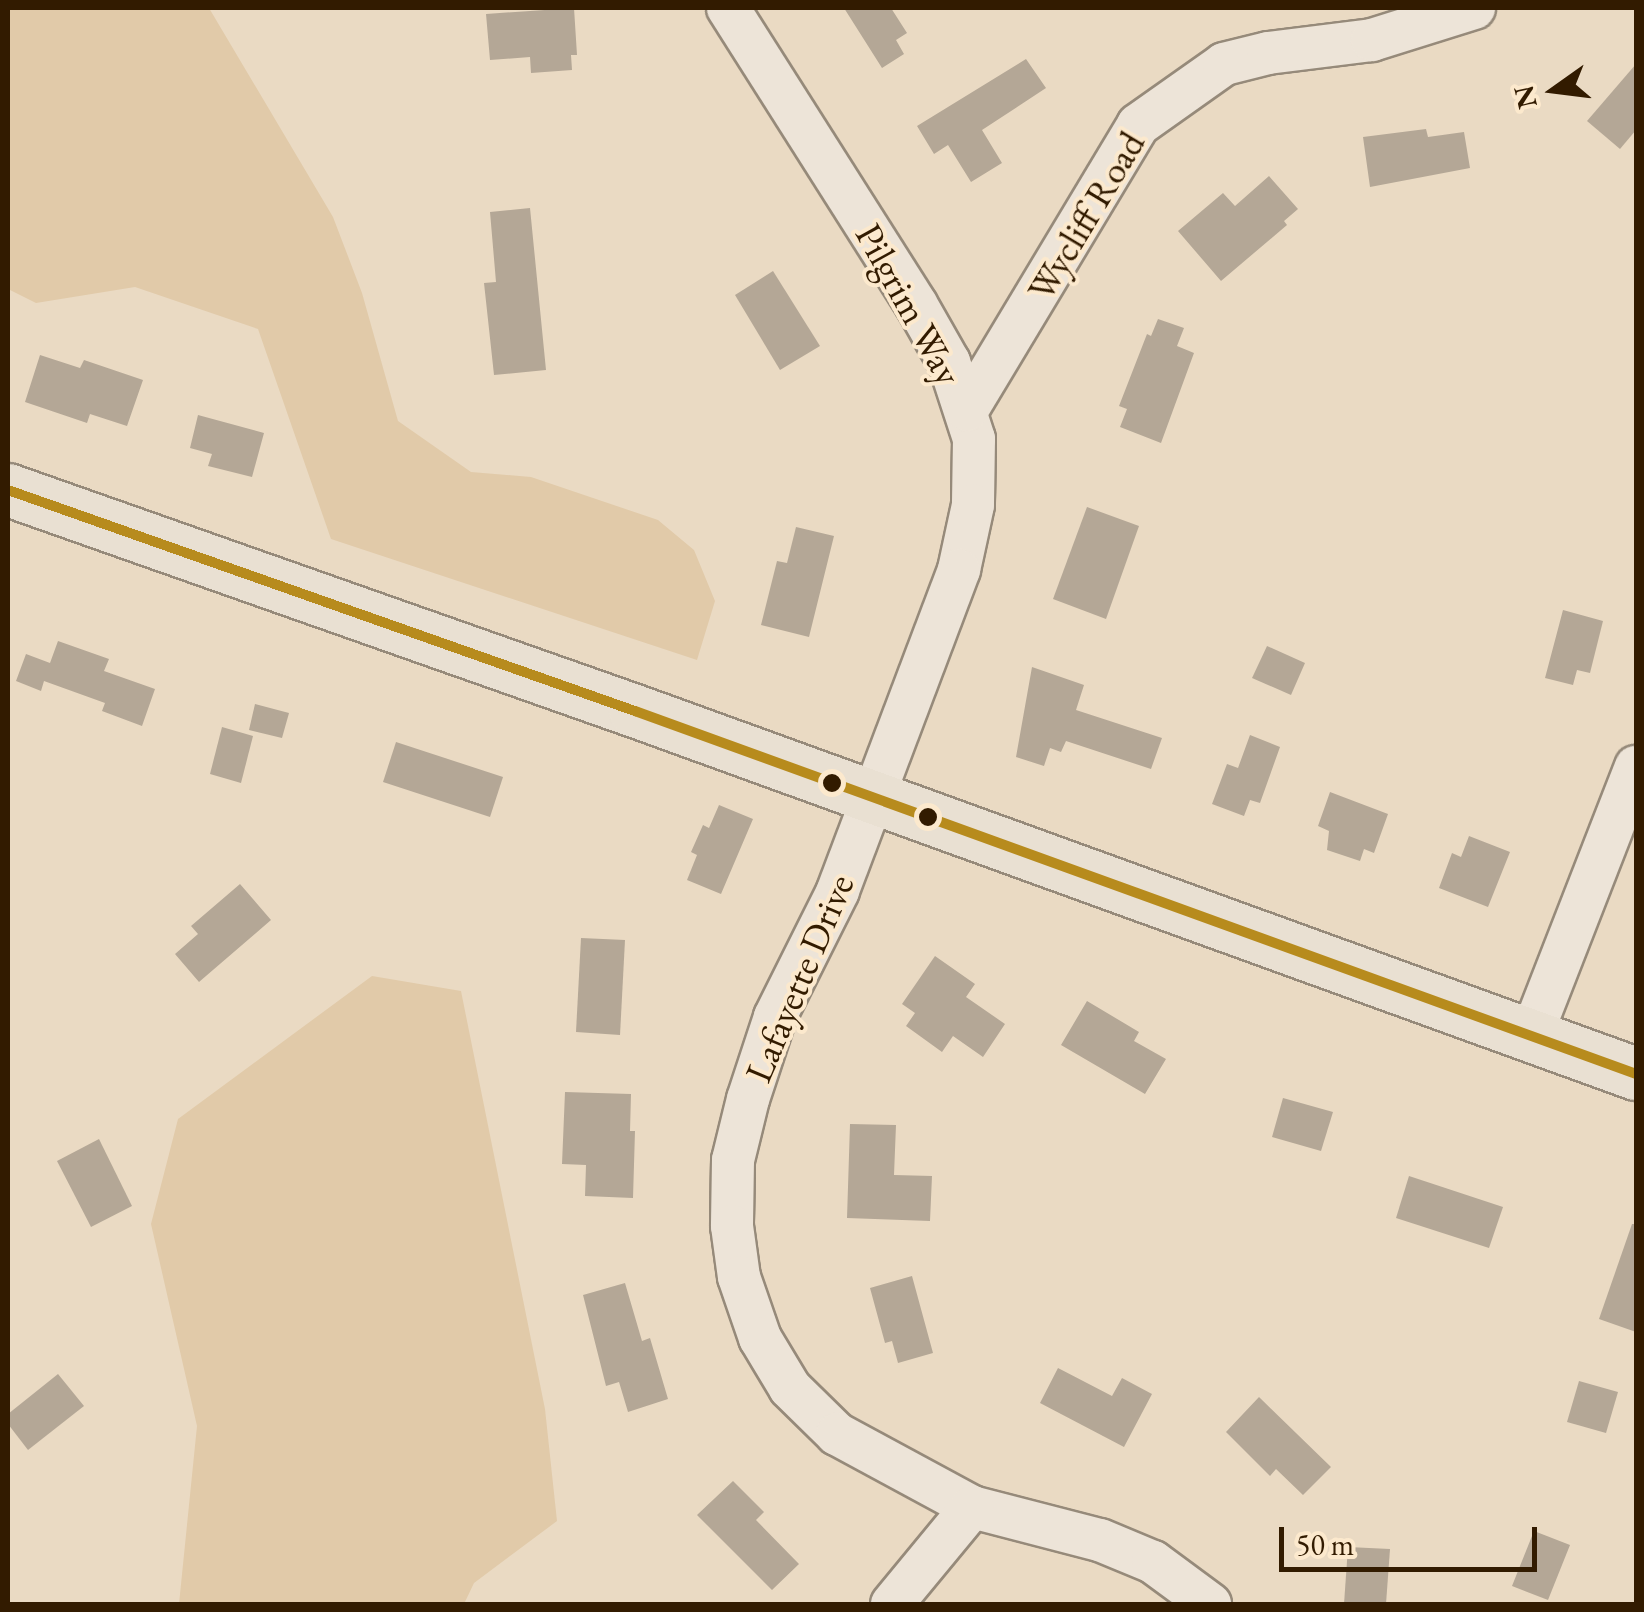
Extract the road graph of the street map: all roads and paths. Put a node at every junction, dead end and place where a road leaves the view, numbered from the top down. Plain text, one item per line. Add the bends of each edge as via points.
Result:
1 (728, 8) edge
2 (1474, 8) edge
3 (1362, 24) edge
4 (966, 410) junction
5 (10, 499) edge
6 (1636, 768) edge
7 (874, 799) junction
8 (1531, 1036) junction
9 (1636, 1074) edge
10 (972, 1507) junction
11 (892, 1604) edge
12 (1210, 1604) edge

1 - 4 street, Pilgrim Way via 916,304
2 - 3 street, Wycliff Road
3 - 4 street, Wycliff Road via 1224,64 1138,125
4 - 7 street, Pilgrim Way via 974,439 972,505 959,570
5 - 7 main road
6 - 8 street
7 - 8 main road
7 - 10 street, Lafayette Drive via 838,892 774,1017 748,1099 733,1160 739,1277 760,1338 790,1388 837,1434
8 - 9 main road
10 - 11 street
10 - 12 street, Lafayette Drive via 1100,1540 1153,1562

